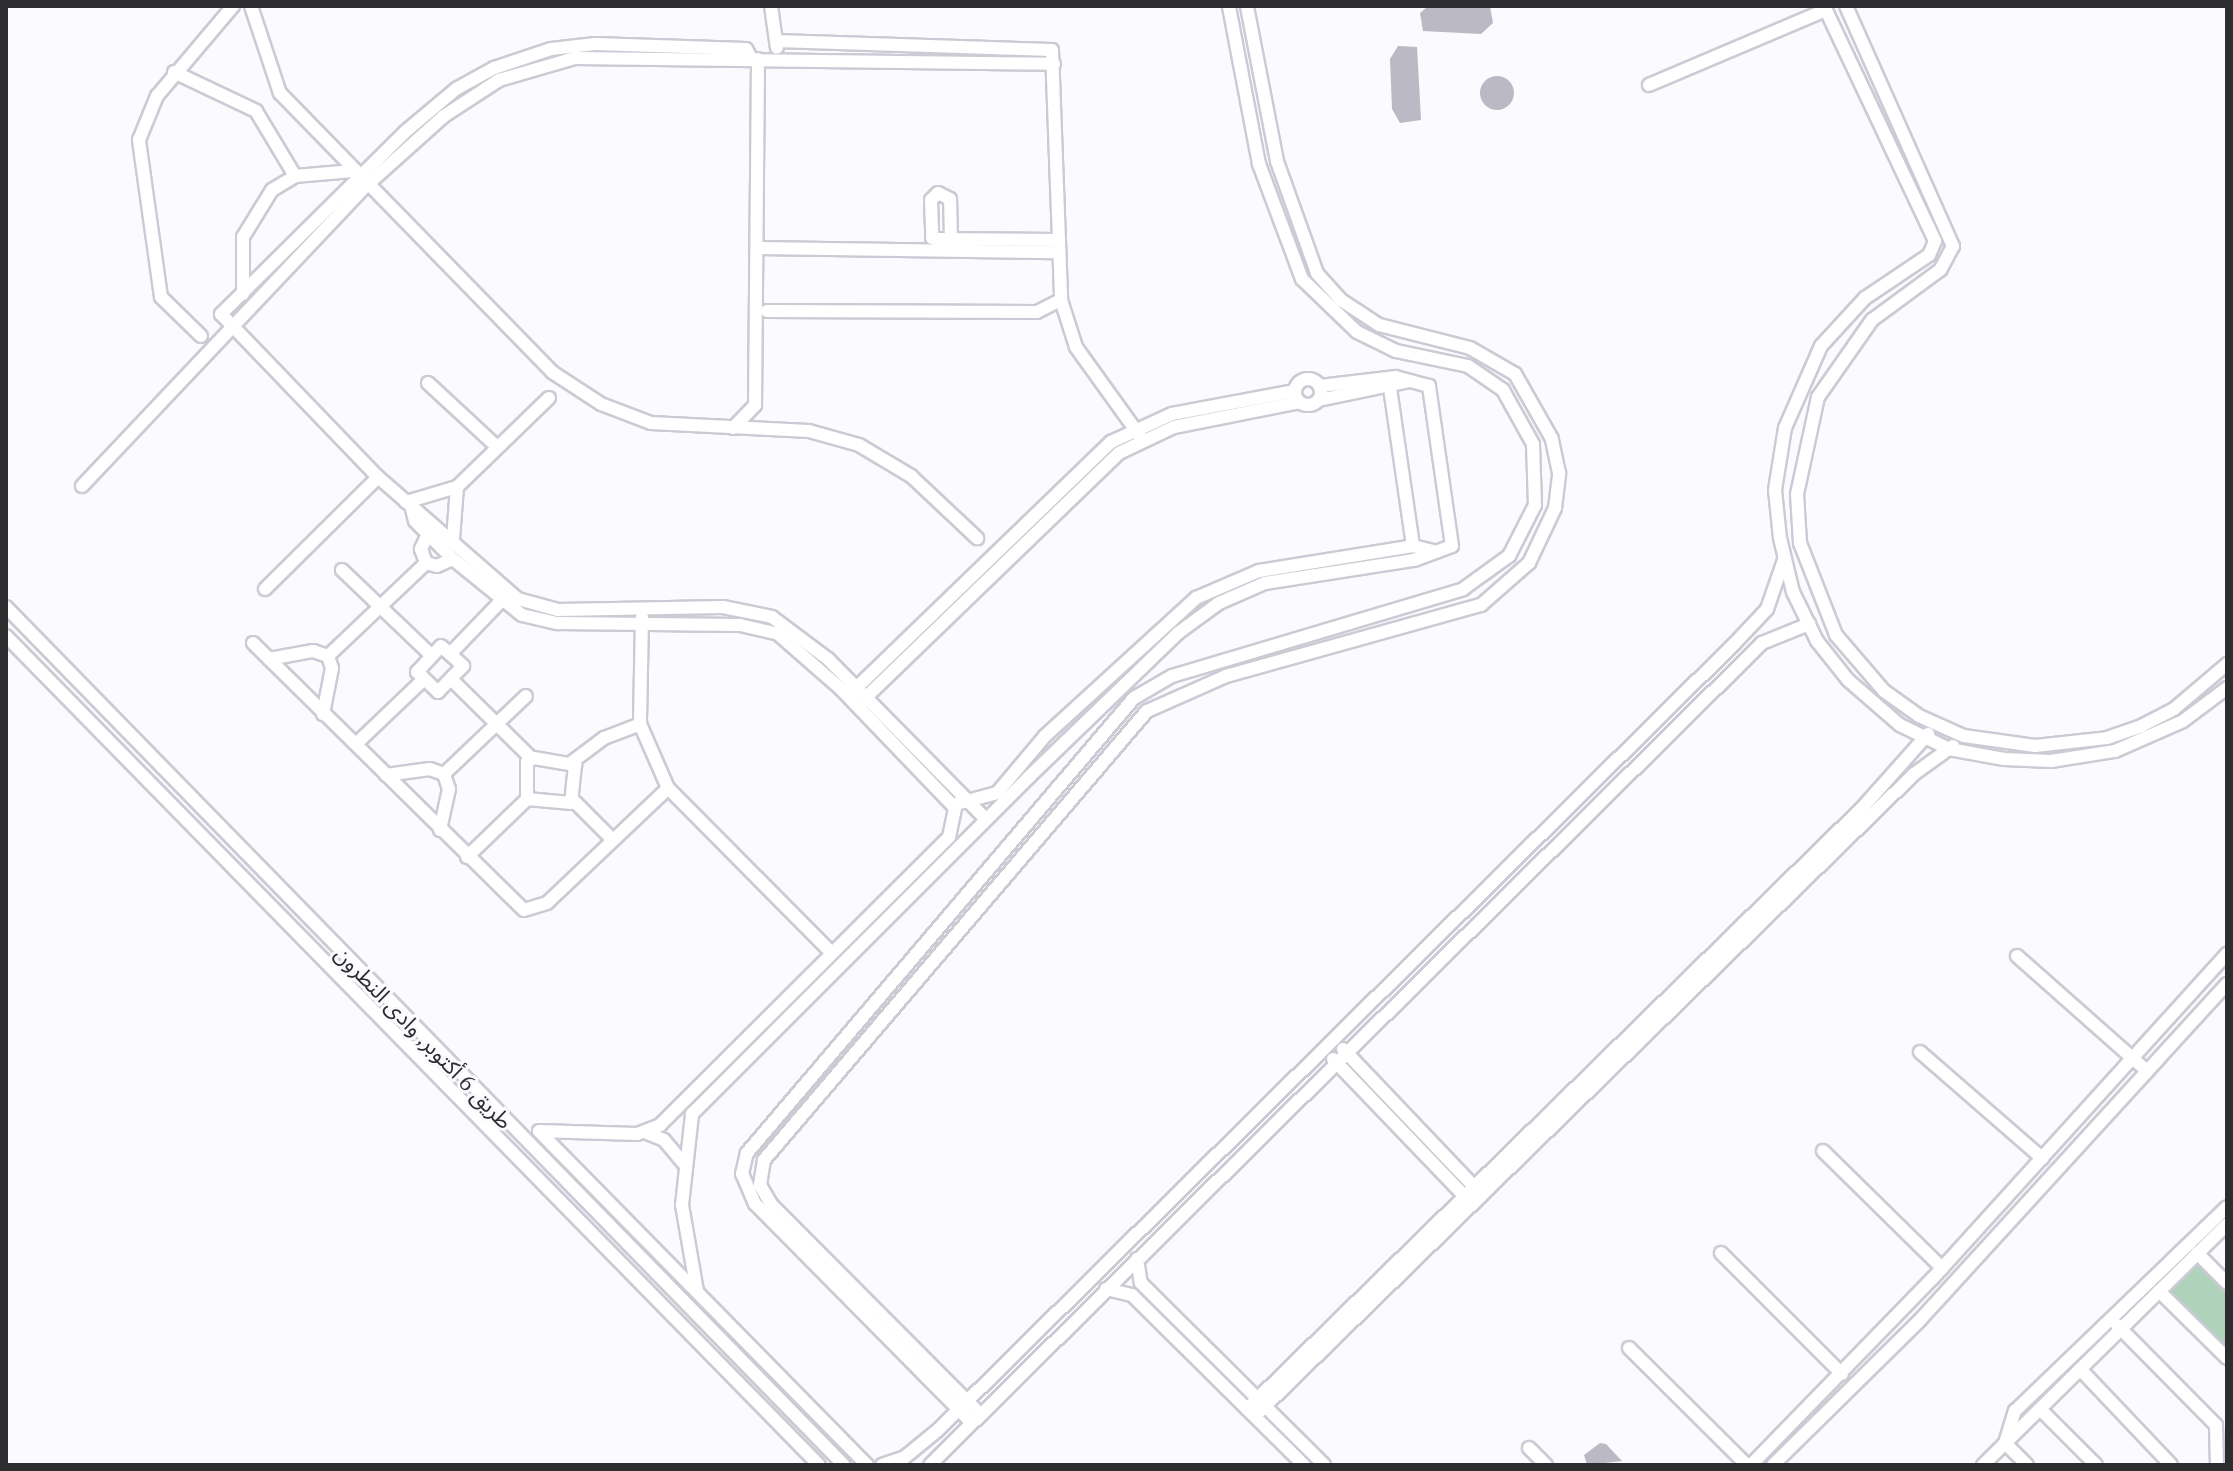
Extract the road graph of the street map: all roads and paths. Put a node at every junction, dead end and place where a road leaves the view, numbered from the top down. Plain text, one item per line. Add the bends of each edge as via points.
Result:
1 (233, 6) edge
2 (251, 6) edge
3 (771, 6) edge
4 (1229, 6) edge
5 (1247, 6) edge
6 (1846, 6) edge
7 (1825, 8) edge
8 (777, 41) junction
9 (755, 58) junction
10 (1054, 58) junction
11 (775, 59) junction
12 (174, 72) junction
13 (1877, 72) junction
14 (1860, 78) junction
15 (1649, 85) dead end
16 (1272, 140) junction
17 (1255, 143) junction
18 (1277, 161) junction
19 (1259, 164) junction
20 (295, 176) junction
21 (359, 177) junction
22 (951, 239) dead end
23 (1057, 246) junction
24 (758, 248) junction
25 (1904, 272) junction
26 (1916, 286) junction
27 (243, 294) junction
28 (1061, 300) junction
29 (767, 311) dead end
30 (232, 325) junction
31 (201, 336) dead end
32 (1410, 381) junction
33 (428, 383) dead end
34 (1320, 386) junction
35 (1390, 388) junction
36 (1298, 397) junction
37 (549, 398) dead end
38 (1319, 400) junction
39 (755, 405) junction
40 (733, 428) junction
41 (1134, 428) junction
42 (776, 429) junction
43 (1142, 439) junction
44 (497, 447) junction
45 (378, 477) junction
46 (82, 486) dead end
47 (457, 487) junction
48 (409, 506) junction
49 (428, 534) junction
50 (977, 538) dead end
51 (453, 539) junction
52 (1413, 546) junction
53 (1433, 551) junction
54 (453, 559) junction
55 (983, 560) junction
56 (1784, 560) junction
57 (1355, 562) junction
58 (426, 563) junction
59 (342, 570) dead end
60 (995, 570) junction
61 (265, 589) dead end
62 (500, 602) junction
63 (380, 606) junction
64 (6, 607) edge
65 (642, 608) junction
66 (641, 622) junction
67 (1809, 624) junction
68 (1754, 625) junction
69 (6, 636) edge
70 (1769, 637) junction
71 (253, 643) dead end
72 (450, 654) junction
73 (328, 656) junction
74 (432, 656) junction
75 (269, 659) junction
76 (2227, 664) edge
77 (1862, 669) junction
78 (424, 679) junction
79 (451, 679) junction
80 (1848, 680) junction
81 (2206, 685) junction
82 (2227, 688) edge
83 (851, 692) junction
84 (526, 696) dead end
85 (2216, 699) junction
86 (861, 702) junction
87 (323, 714) junction
88 (497, 724) junction
89 (640, 724) junction
90 (1936, 725) junction
91 (1964, 736) junction
92 (1925, 738) junction
93 (356, 744) junction
94 (1949, 749) junction
95 (531, 758) junction
96 (572, 762) junction
97 (1024, 773) junction
98 (444, 774) junction
99 (386, 775) junction
100 (668, 788) junction
101 (527, 799) junction
102 (574, 801) junction
103 (960, 804) junction
104 (1034, 815) junction
105 (986, 819) junction
106 (1047, 827) junction
107 (440, 830) junction
108 (613, 840) junction
109 (467, 857) junction
110 (898, 887) junction
111 (908, 896) junction
112 (831, 952) junction
113 (2227, 954) edge
114 (2017, 956) dead end
115 (2227, 984) edge
116 (759, 1023) junction
117 (771, 1034) junction
118 (746, 1037) junction
119 (1333, 1038) junction
120 (757, 1047) junction
121 (1323, 1048) junction
122 (1346, 1052) junction
123 (1920, 1052) dead end
124 (2132, 1057) junction
125 (1336, 1062) junction
126 (712, 1071) junction
127 (2147, 1071) junction
128 (722, 1082) junction
129 (692, 1091) junction
130 (702, 1102) junction
131 (647, 1133) junction
132 (1823, 1151) dead end
133 (2042, 1158) junction
134 (683, 1163) junction
135 (1473, 1195) junction
136 (2227, 1207) edge
137 (2227, 1224) edge
138 (1721, 1253) dead end
139 (2197, 1253) junction
140 (1137, 1259) junction
141 (1942, 1268) junction
142 (2227, 1283) edge
143 (1106, 1289) junction
144 (2159, 1291) junction
145 (698, 1294) junction
146 (1904, 1305) junction
147 (1920, 1320) junction
148 (2116, 1325) junction
149 (1629, 1348) dead end
150 (2227, 1358) edge
151 (2080, 1369) junction
152 (1842, 1374) junction
153 (1261, 1402) junction
154 (963, 1406) junction
155 (2040, 1409) junction
156 (1251, 1413) junction
157 (975, 1418) junction
158 (2222, 1425) edge
159 (938, 1430) junction
160 (951, 1442) junction
161 (2005, 1443) junction
162 (1529, 1448) dead end
163 (1994, 1454) junction
164 (819, 1465) edge
165 (844, 1465) edge
166 (867, 1465) edge
167 (882, 1465) edge
168 (930, 1465) edge
169 (1304, 1465) edge
170 (1324, 1465) edge
171 (1546, 1465) edge
172 (1749, 1465) edge
173 (1773, 1465) edge
174 (1983, 1465) edge
175 (2005, 1465) edge
176 (2027, 1465) edge
177 (2096, 1465) edge
178 (2171, 1465) edge
179 (2217, 1465) edge

1 - 12 street
2 - 21 street via 280,93 327,136
3 - 8 street
4 - 17 street
5 - 16 street
6 - 13 street
7 - 14 street
7 - 15 street
8 - 10 street
8 - 11 street
9 - 11 street
9 - 21 street via 746,49 667,46 586,45 534,53 456,89
9 - 24 street
10 - 11 street
10 - 23 street
12 - 20 street via 261,116
12 - 31 street via 143,124 140,178 161,297
13 - 14 street
13 - 26 street via 1953,239 1945,265
14 - 25 street via 1935,236 1929,255
16 - 17 street
16 - 18 street
17 - 19 street
18 - 19 street
18 - 106 street via 1302,244 1341,300 1394,332 1486,355 1527,387 1545,417 1557,462 1552,521 1521,573 1481,605 1226,676 1159,703
19 - 104 street via 1294,266 1332,314 1396,351 1482,373 1512,400 1536,462 1528,525 1498,566 1463,589 1158,681 1134,698
20 - 21 street
20 - 27 street via 272,190 246,228 240,254
21 - 27 street
21 - 30 street
21 - 40 street via 566,382 651,423
22 - 23 street
23 - 24 street
23 - 28 street
24 - 39 street
25 - 26 street
25 - 56 street via 1865,298 1825,341 1798,387 1775,490
26 - 77 street via 1872,320 1842,355 1818,397 1801,460 1797,494 1805,558 1836,635
27 - 30 street via 221,314
28 - 29 street via 1037,312
28 - 41 street via 1076,347
30 - 45 street
30 - 46 street
32 - 34 street via 1391,377
32 - 35 street
32 - 53 street via 1432,392 1454,539 1450,548
33 - 44 street
34 - 36 street via 1308,378
34 - 38 street
35 - 38 street
35 - 52 street
36 - 38 street
36 - 41 street via 1186,411
36 - 43 street
37 - 44 street
39 - 40 street
39 - 42 street
40 - 42 street
41 - 43 street
41 - 55 street via 1101,449
42 - 50 street via 823,433 871,450 911,476
43 - 60 street via 1103,465
44 - 47 street
45 - 48 street
45 - 61 street
47 - 48 street
47 - 51 street
48 - 49 street
48 - 51 street
49 - 54 street
49 - 58 street via 421,549
51 - 65 street via 509,592 535,606
52 - 53 street
52 - 57 street
53 - 57 street via 1414,560
54 - 58 street via 437,566
54 - 62 street
55 - 60 street
55 - 83 street
56 - 67 street
56 - 68 street via 1776,593
57 - 97 street via 1265,583 1204,612
58 - 63 street
59 - 63 street
60 - 86 street
62 - 66 street via 548,622
62 - 72 street
63 - 73 street
63 - 74 street
64 - 165 street, طريق 6 أكتوبر, وادى النطرون
65 - 66 street
65 - 83 street via 762,612 805,638
66 - 83 street via 768,629
66 - 89 street
67 - 70 street
67 - 80 street
68 - 70 street
68 - 119 street
69 - 164 street, طريق 6 أكتوبر, وادى النطرون
70 - 122 street
71 - 75 street
72 - 74 street via 441,646
72 - 79 street via 463,666
73 - 75 street via 313,651
73 - 87 street via 332,668
74 - 78 street via 417,672
75 - 87 street
76 - 81 street
77 - 80 street
77 - 90 street
78 - 79 street via 438,692
78 - 93 street
79 - 88 street
80 - 92 street
81 - 85 street
81 - 91 street via 2141,726 2107,738 2035,746
82 - 85 street
83 - 86 street
84 - 88 street
85 - 94 street via 2152,737 2089,757 2021,761
86 - 103 street
87 - 93 street
88 - 95 street
88 - 98 street
89 - 96 street via 604,738
89 - 100 street
90 - 91 street
90 - 92 street
91 - 94 street
92 - 94 street
92 - 135 street via 1863,807
93 - 99 street
94 - 135 street via 1914,774
95 - 96 street
95 - 101 street
96 - 102 street
97 - 103 street via 992,797
97 - 105 street
98 - 99 street via 430,769
98 - 107 street via 450,786
99 - 107 street
100 - 108 street
100 - 112 street
101 - 102 street
101 - 109 street
102 - 108 street
103 - 105 street via 980,806
103 - 110 street via 952,833
104 - 106 street
104 - 154 street via 757,1139 743,1163 744,1185 755,1204
105 - 111 street
106 - 154 street via 770,1151 759,1176 771,1204
107 - 109 street
108 - 109 street via 532,911 517,906
110 - 111 street
110 - 112 street
111 - 117 street
112 - 116 street
113 - 124 street
114 - 124 street
115 - 127 street
116 - 117 street
116 - 118 street
117 - 120 street
118 - 120 street
118 - 126 street
119 - 121 street
119 - 122 street
120 - 128 street
121 - 125 street
121 - 154 street
122 - 125 street
122 - 135 street
123 - 133 street
124 - 127 street
124 - 133 street
125 - 135 street
125 - 140 street
126 - 128 street
126 - 129 street
127 - 147 street
128 - 130 street
129 - 130 street
129 - 131 street
130 - 134 street via 689,1121
131 - 134 street via 664,1140
131 - 145 street via 539,1131
132 - 141 street
133 - 141 street
134 - 145 street via 683,1227
135 - 153 street
136 - 148 street
137 - 139 street
138 - 152 street
139 - 142 street
139 - 144 street
140 - 143 street
140 - 153 street via 1141,1283
141 - 146 street
143 - 156 street via 1132,1295
143 - 157 street
144 - 148 street
144 - 150 street
145 - 166 street
146 - 147 street
146 - 152 street
147 - 173 street
148 - 151 street
148 - 158 street
148 - 161 street via 2015,1411
149 - 172 street
151 - 155 street
151 - 178 street
152 - 172 street
153 - 156 street
153 - 170 street
154 - 157 street
154 - 159 street
155 - 161 street
155 - 177 street
156 - 169 street
157 - 160 street
158 - 179 street
159 - 160 street
159 - 167 street via 905,1457
160 - 168 street
161 - 163 street
161 - 176 street
162 - 171 street
163 - 174 street
163 - 175 street

